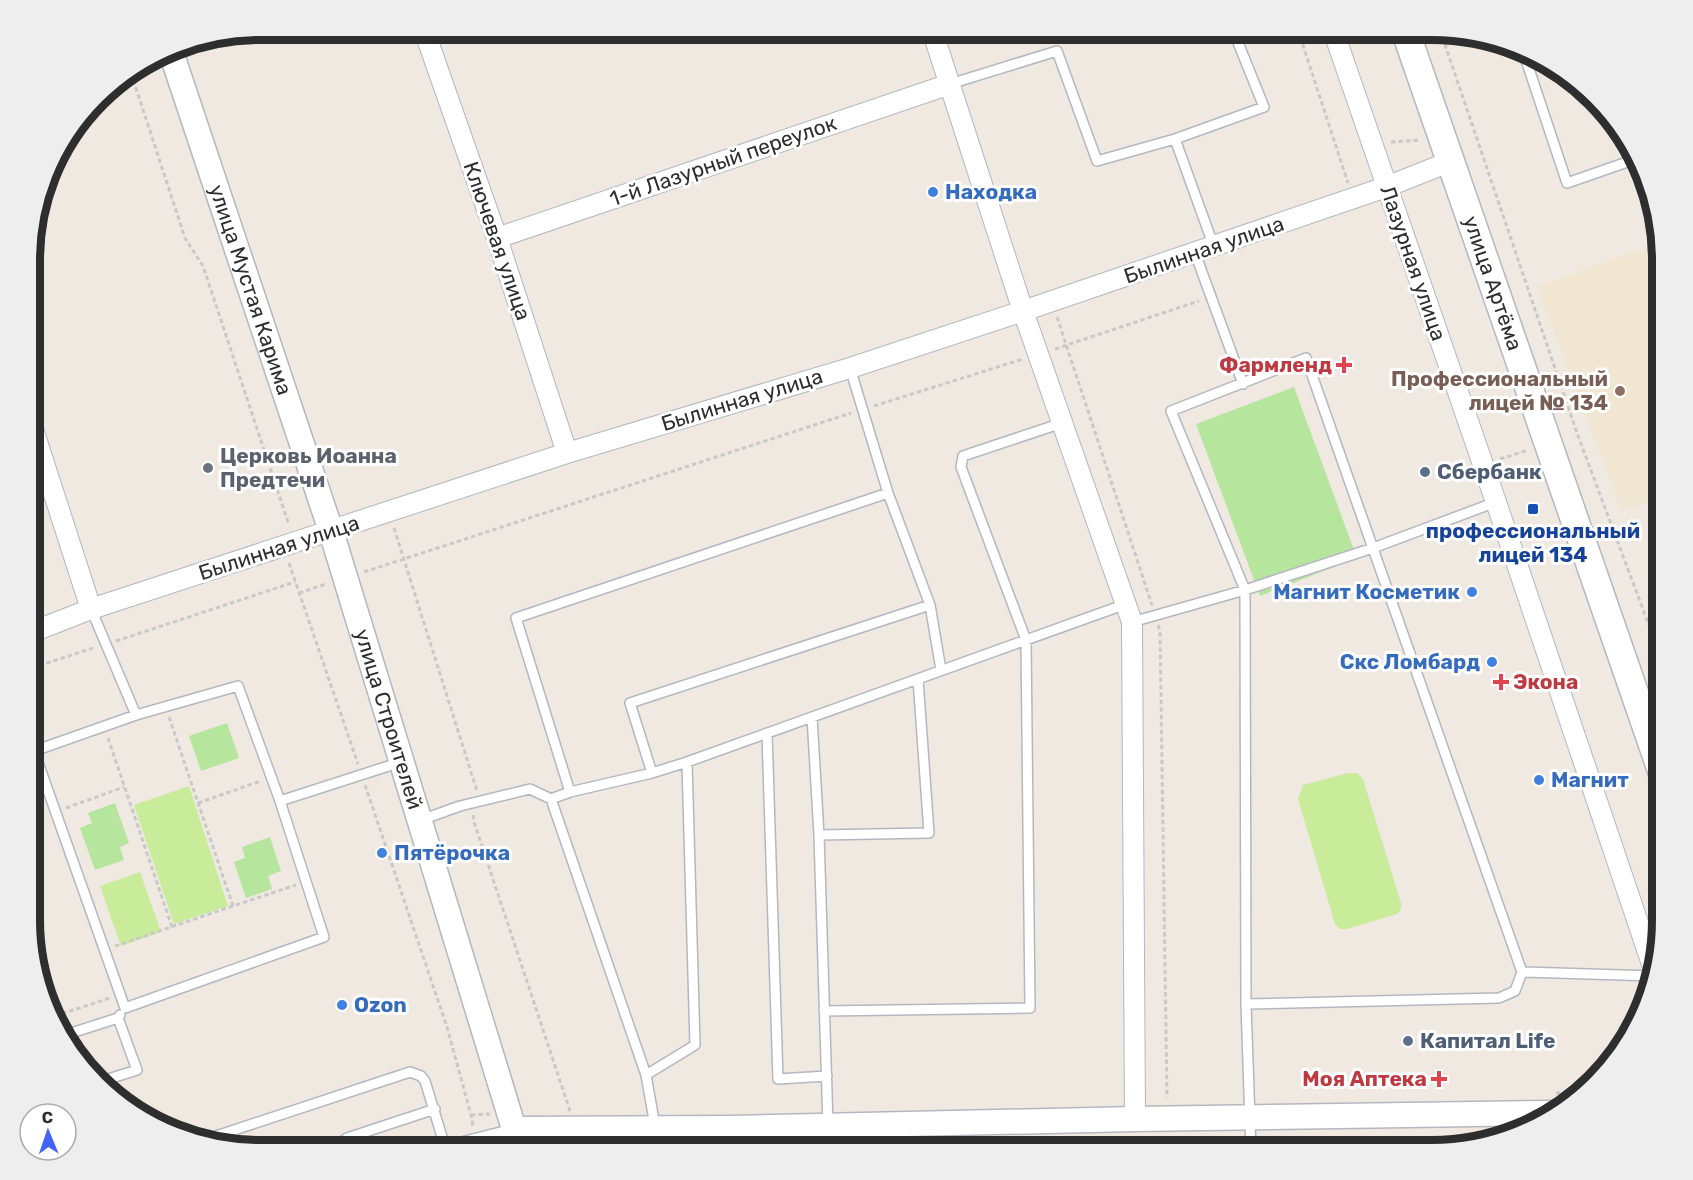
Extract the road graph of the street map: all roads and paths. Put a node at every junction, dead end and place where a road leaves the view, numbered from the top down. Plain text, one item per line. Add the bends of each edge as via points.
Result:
1 (428, 40) edge
2 (935, 40) edge
3 (1237, 40) edge
4 (1301, 40) edge
5 (1336, 40) edge
6 (1408, 40) edge
7 (1444, 41) edge
8 (173, 58) edge
9 (1526, 61) edge
10 (134, 81) edge
11 (950, 84) junction
12 (1175, 139) junction
13 (1425, 140) dead end
14 (1371, 144) junction
15 (1629, 161) edge
16 (1449, 162) junction
17 (1386, 187) junction
18 (1353, 199) junction
19 (497, 238) junction
20 (1214, 247) junction
21 (1194, 253) junction
22 (1211, 297) junction
23 (1023, 311) junction
24 (1038, 354) junction
25 (850, 368) junction
26 (1243, 384) junction
27 (863, 409) junction
28 (1062, 423) junction
29 (1533, 448) dead end
30 (40, 451) edge
31 (567, 453) junction
32 (1483, 464) junction
33 (888, 493) junction
34 (1496, 502) junction
35 (388, 512) junction
36 (331, 531) junction
37 (283, 547) junction
38 (1373, 548) junction
39 (405, 559) junction
40 (345, 578) junction
41 (295, 582) junction
42 (1245, 590) junction
43 (299, 593) junction
44 (930, 606) junction
45 (91, 609) junction
46 (1129, 613) junction
47 (40, 629) edge
48 (1652, 636) edge
49 (1026, 640) junction
50 (106, 644) junction
51 (40, 665) edge
52 (941, 670) junction
53 (918, 679) junction
54 (165, 706) junction
55 (136, 715) junction
56 (812, 717) junction
57 (104, 727) junction
58 (767, 733) junction
59 (1652, 746) edge
60 (40, 750) edge
61 (401, 762) junction
62 (687, 762) junction
63 (40, 768) edge
64 (652, 773) junction
65 (361, 775) junction
66 (272, 777) junction
67 (125, 787) junction
68 (570, 792) junction
69 (551, 799) junction
70 (280, 801) junction
71 (475, 802) junction
72 (198, 803) junction
73 (56, 812) junction
74 (419, 820) junction
75 (819, 835) junction
76 (306, 882) junction
77 (233, 906) junction
78 (172, 927) junction
79 (105, 950) junction
80 (1649, 957) edge
81 (1522, 972) junction
82 (1646, 974) edge
83 (120, 994) junction
84 (1246, 1004) junction
85 (125, 1008) junction
86 (824, 1011) junction
87 (62, 1014) edge
88 (118, 1018) junction
89 (72, 1033) edge
90 (646, 1075) junction
91 (826, 1076) junction
92 (109, 1079) edge
93 (435, 1109) junction
94 (1537, 1113) edge
95 (1250, 1118) junction
96 (1135, 1119) junction
97 (828, 1125) junction
98 (576, 1128) junction
99 (656, 1128) junction
100 (218, 1135) edge
101 (474, 1138) junction
102 (516, 1139) edge
103 (344, 1140) edge
104 (444, 1140) edge
105 (468, 1140) edge
106 (1251, 1140) edge

1 - 19 street, Ключевая улица
2 - 11 street
3 - 12 lane via 1264,107
4 - 18 path
5 - 14 street, Лазурная улица
6 - 16 main road, улица Артёма
7 - 48 path via 1577,433
8 - 36 street, улица Мустая Карима
9 - 15 lane via 1567,183
10 - 37 path via 185,238 203,266 289,527
11 - 12 lane via 1057,51 1097,161
11 - 19 street, 1-й Лазурный переулок
11 - 23 street
12 - 20 lane
13 - 14 path
14 - 17 street, Лазурная улица
16 - 17 street, Былинная улица
16 - 59 main road, улица Артёма
17 - 18 street, Былинная улица
17 - 32 street, Лазурная улица
18 - 20 street, Былинная улица
19 - 31 street, Ключевая улица
20 - 21 street, Былинная улица
21 - 22 lane
21 - 23 street, Былинная улица
22 - 24 path
22 - 26 lane
23 - 24 street
23 - 25 street, Былинная улица
24 - 27 path
24 - 28 street
25 - 27 lane
25 - 31 street, Былинная улица
26 - 38 lane via 1306,358
26 - 42 lane via 1172,411
27 - 33 lane
27 - 39 path
28 - 46 street
28 - 49 lane via 963,456 961,467
29 - 32 path
30 - 45 street
31 - 35 street, Былинная улица
32 - 34 street, Лазурная улица
33 - 44 lane
33 - 68 lane via 516,618
34 - 38 lane
34 - 80 street, Лазурная улица
35 - 36 street, Былинная улица
35 - 39 path
36 - 37 street, Былинная улица
36 - 40 street, улица Строителей
37 - 41 path
37 - 45 street, Былинная улица
38 - 42 lane
38 - 81 lane
39 - 40 path
39 - 71 path via 477,789
40 - 43 path
40 - 61 street, улица Строителей
41 - 43 path
41 - 50 path
42 - 46 lane
42 - 84 lane
43 - 65 path
44 - 52 lane
44 - 64 lane via 630,703
45 - 47 street, Былинная улица
45 - 50 lane
46 - 49 lane
46 - 96 street
49 - 52 lane
49 - 86 lane via 1030,1008
50 - 51 path
50 - 55 lane
52 - 53 lane
53 - 56 lane
53 - 75 lane via 929,833
54 - 55 lane
54 - 66 lane via 238,686
54 - 72 path
55 - 57 lane
56 - 58 lane
56 - 75 lane
57 - 60 lane
57 - 67 path
58 - 62 lane
58 - 91 lane via 778,1079
61 - 65 lane
61 - 74 street, улица Строителей
62 - 64 lane
62 - 90 lane via 695,1045
63 - 73 lane
64 - 68 lane
65 - 70 lane
65 - 101 path via 447,1027
66 - 70 lane
66 - 72 path
67 - 73 path
67 - 78 path
68 - 69 lane
69 - 71 lane via 530,789
69 - 90 lane
70 - 76 lane
71 - 74 lane
71 - 98 path via 473,819
72 - 77 path
73 - 79 lane
74 - 102 street, улица Строителей
75 - 86 lane
76 - 77 path
76 - 85 lane via 324,937
77 - 78 path
78 - 79 path
79 - 83 lane
81 - 82 lane
81 - 84 lane via 1515,991 1499,998
83 - 85 lane
83 - 87 path
84 - 95 lane
85 - 88 lane
86 - 91 lane
88 - 89 lane
88 - 92 lane via 137,1070
90 - 99 lane
91 - 97 lane
93 - 100 lane via 425,1082 416,1073 405,1073
93 - 103 lane
93 - 104 lane
94 - 95 street
95 - 96 street
95 - 106 lane
96 - 97 street
97 - 99 street
98 - 99 street
98 - 102 street
101 - 102 lane
101 - 105 lane

